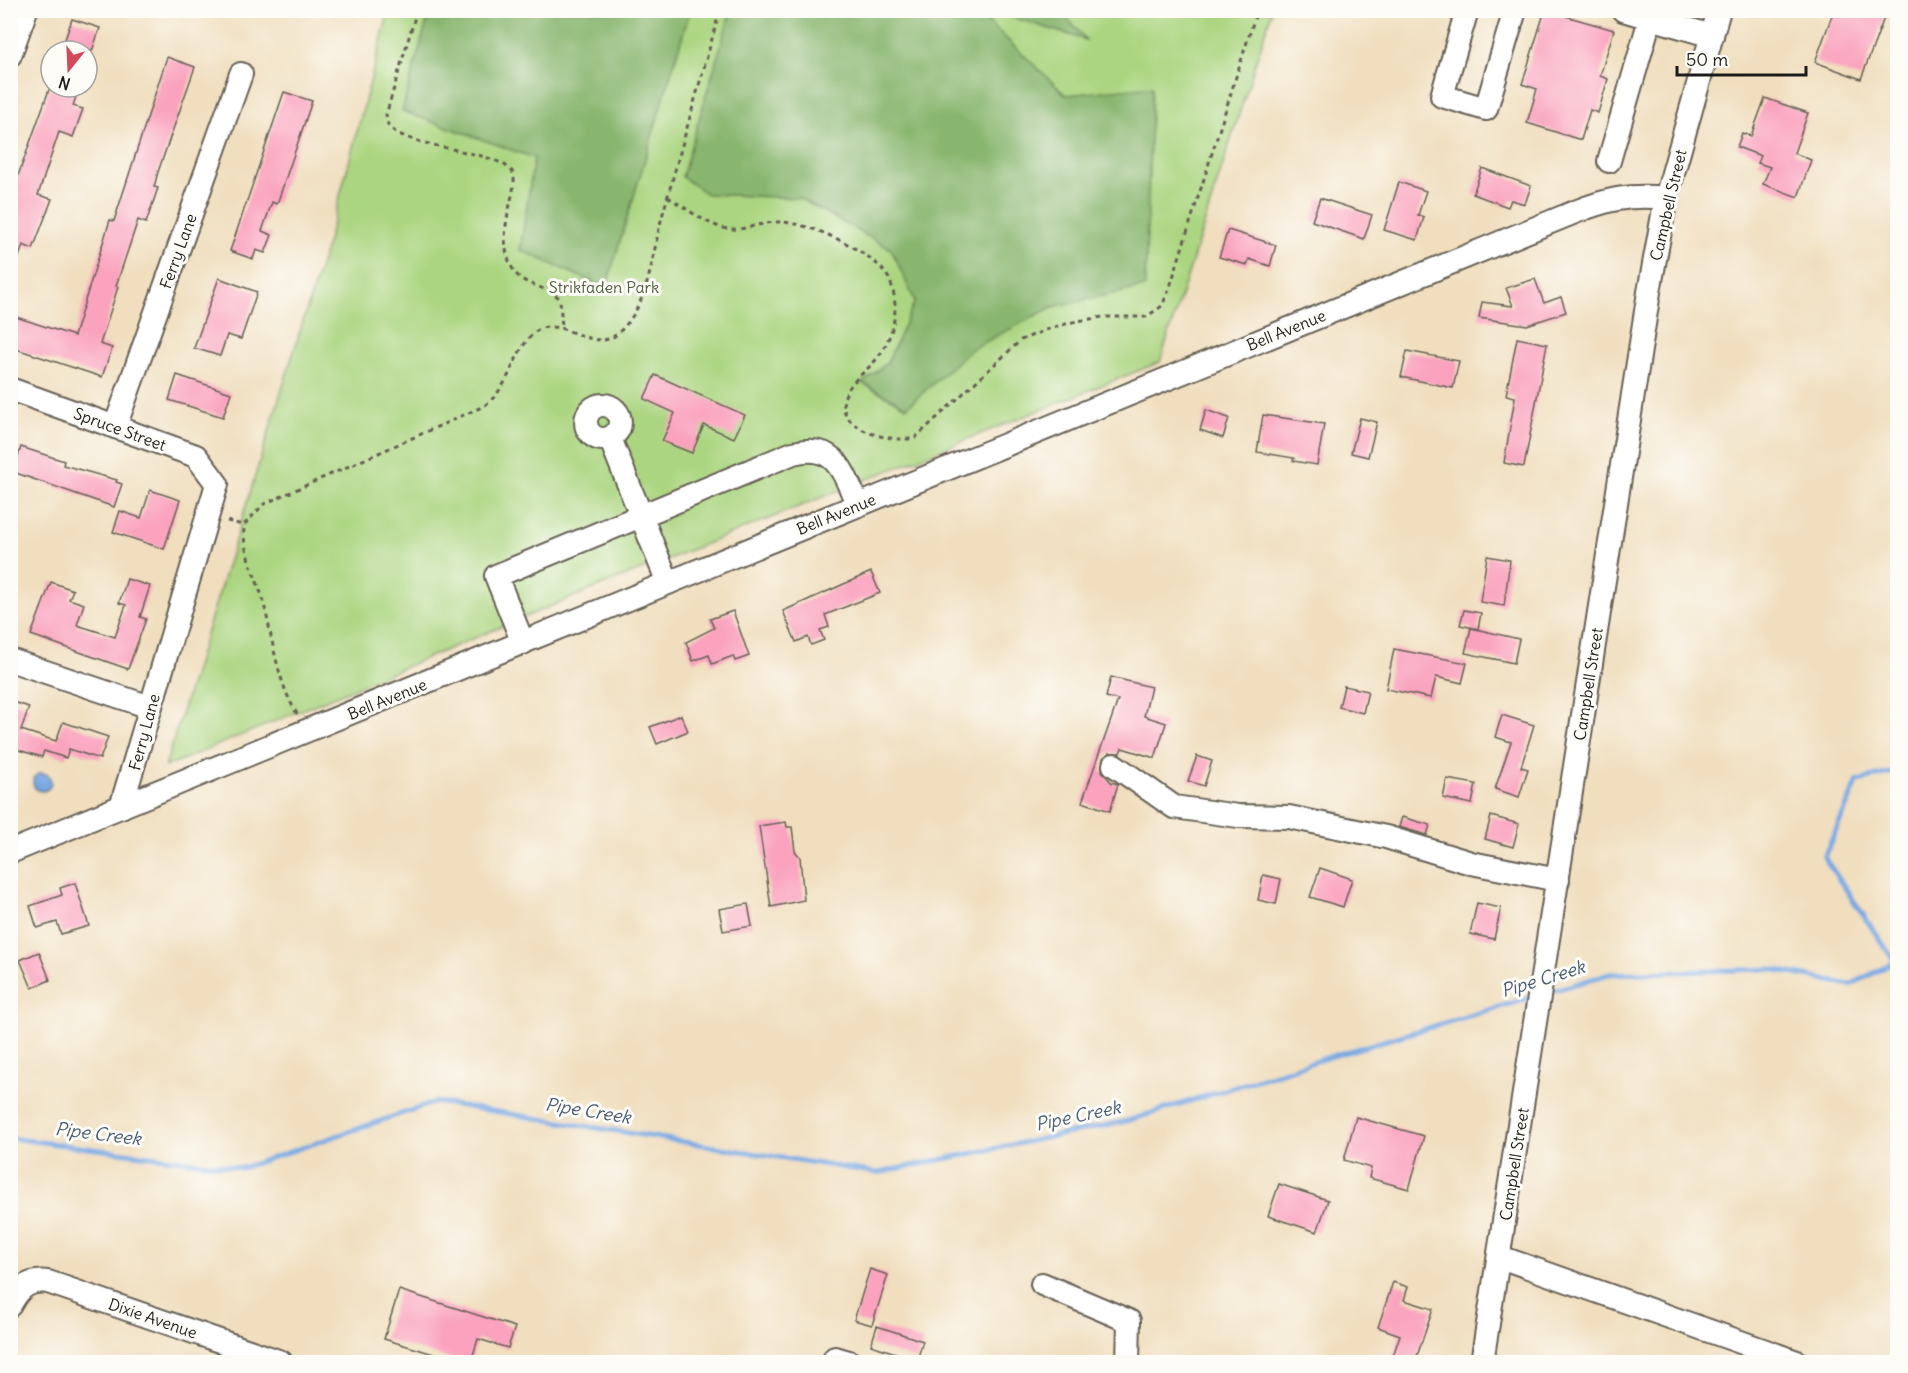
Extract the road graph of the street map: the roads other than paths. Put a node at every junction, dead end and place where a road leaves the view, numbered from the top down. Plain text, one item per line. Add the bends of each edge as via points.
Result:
1 (26, 10) edge
2 (1467, 10) edge
3 (1515, 10) edge
4 (1623, 10) edge
5 (1719, 10) edge
6 (1650, 19) junction
7 (1712, 36) junction
8 (10, 55) edge
9 (241, 74) dead end
10 (1609, 161) dead end
11 (1666, 198) junction
12 (10, 389) edge
13 (115, 427) junction
14 (610, 438) dead end
15 (217, 484) joint
16 (858, 506) junction
17 (642, 516) junction
18 (668, 583) junction
19 (523, 643) junction
20 (10, 660) edge
21 (150, 707) junction
22 (1114, 765) dead end
23 (121, 807) junction
24 (10, 852) edge
25 (1558, 880) junction
26 (1500, 1257) junction
27 (1042, 1284) dead end
28 (10, 1305) edge
29 (280, 1362) edge
30 (834, 1362) edge
31 (849, 1362) edge
32 (1128, 1362) edge
33 (1482, 1362) edge
34 (1797, 1362) edge

1 - 8 street
2 - 3 street via 1442,96 1485,109
4 - 6 street
5 - 7 street, Campbell Street
6 - 7 street
6 - 10 street
7 - 11 street, Campbell Street
9 - 13 street, Ferry Lane
11 - 16 street, Bell Avenue via 1612,198 1575,212
11 - 25 street, Campbell Street
12 - 13 street, Spruce Street
13 - 15 street, Spruce Street via 196,456
14 - 17 street
15 - 21 street, Ferry Lane
16 - 17 street via 835,459 810,449
16 - 18 street, Bell Avenue
17 - 18 street
17 - 19 street via 496,576
18 - 19 street, Bell Avenue
19 - 23 street, Bell Avenue
20 - 21 street
21 - 23 street, Ferry Lane
22 - 25 street via 1174,807 1238,816 1289,817 1386,837 1471,863
23 - 24 street, Bell Avenue
25 - 26 street, Campbell Street
26 - 33 street, Campbell Street
26 - 34 street
27 - 32 street via 1129,1321
28 - 29 street, Dixie Avenue via 24,1286 38,1281 58,1285
30 - 31 street via 835,1358

